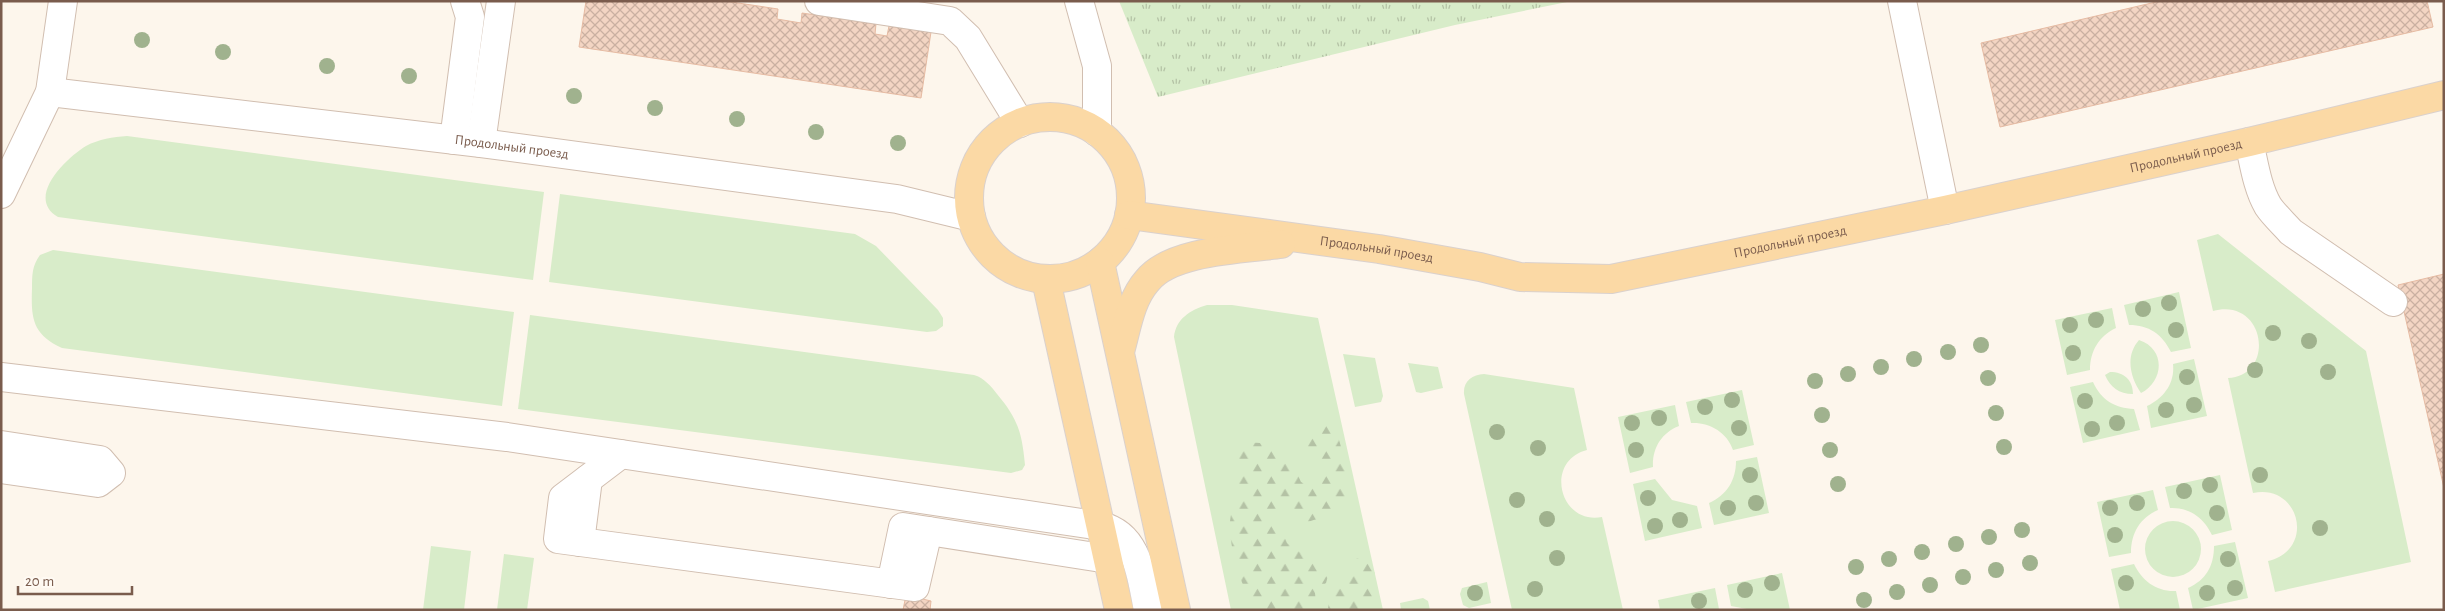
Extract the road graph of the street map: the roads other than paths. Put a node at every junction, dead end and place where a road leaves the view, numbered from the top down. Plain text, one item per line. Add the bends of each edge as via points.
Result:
1 (63, 1) edge
2 (465, 1) edge
3 (501, 1) edge
4 (819, 1) edge
5 (1079, 1) edge
6 (1902, 1) edge
7 (50, 92) junction
8 (2444, 95) edge
9 (1020, 123) junction
10 (1097, 132) junction
11 (467, 142) junction
12 (2249, 142) junction
13 (1, 194) edge
14 (1944, 210) junction
15 (1129, 215) junction
16 (971, 217) junction
17 (1314, 239) junction
18 (1100, 262) junction
19 (1046, 280) junction
20 (2392, 302) dead end
21 (1120, 352) junction
22 (1, 377) edge
23 (1, 445) edge
24 (621, 454) junction
25 (1, 469) edge
26 (1101, 526) junction
27 (1108, 559) junction
28 (1119, 610) edge
29 (1148, 610) edge
30 (1176, 610) edge

1 - 7 street
2 - 11 street via 470,16
3 - 11 street
4 - 9 street via 950,21 968,38
5 - 10 street via 1097,66
6 - 14 street
7 - 11 street, Продольный проезд
7 - 13 street
8 - 12 main road, Продольный проезд
9 - 10 main road via 1046,117 1073,120
9 - 16 main road via 999,134 983,152 973,173 969,195
10 - 15 main road via 1114,148 1125,169 1130,192
11 - 16 street, Продольный проезд via 897,199
12 - 14 main road, Продольный проезд
12 - 20 street via 2262,192 2279,219 2291,232
14 - 17 main road, Продольный проезд via 1611,279 1520,277 1480,267
15 - 17 main road, Продольный проезд
15 - 18 main road via 1118,241
16 - 19 main road via 979,238 993,256 1011,269
17 - 21 main road via 1184,258 1164,267 1147,280 1135,300
18 - 19 main road via 1070,277
18 - 21 main road
19 - 26 main road
21 - 30 main road
22 - 24 street via 507,437
23 - 25 street via 100,460 104,478
24 - 26 street
24 - 27 street via 563,498 558,539 903,585 903,527
26 - 27 main road
26 - 29 street via 1120,535 1134,552
27 - 28 main road

